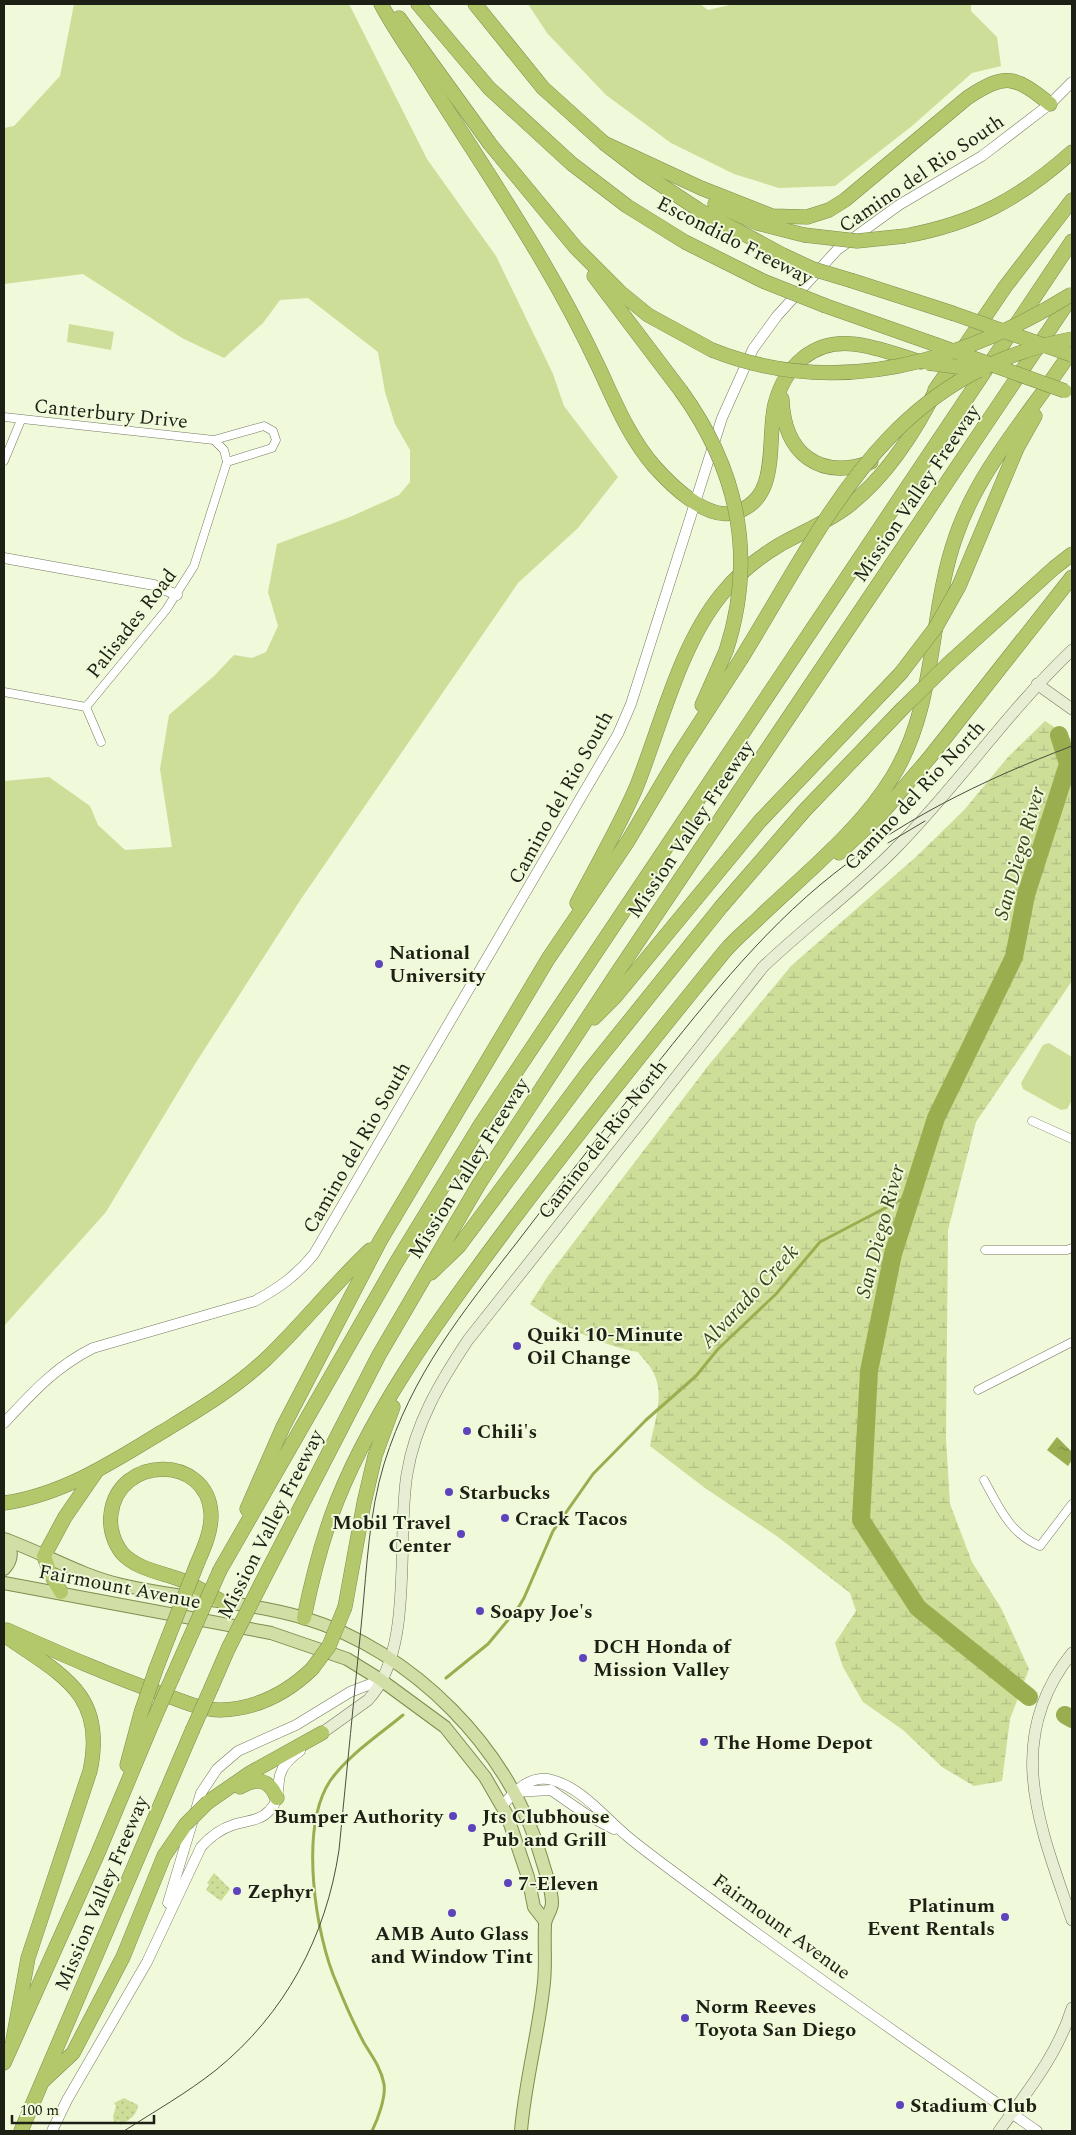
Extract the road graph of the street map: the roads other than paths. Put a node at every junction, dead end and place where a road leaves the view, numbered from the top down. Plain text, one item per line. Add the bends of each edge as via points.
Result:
1 (381, 4) edge
2 (388, 4) edge
3 (418, 4) edge
4 (475, 4) edge
5 (1072, 82) edge
6 (1050, 104) junction
7 (604, 143) junction
8 (1072, 152) edge
9 (669, 173) junction
10 (1072, 200) edge
11 (1072, 241) edge
12 (576, 248) junction
13 (796, 295) junction
14 (1072, 295) edge
15 (982, 323) junction
16 (1072, 340) edge
17 (1072, 350) edge
18 (1072, 355) edge
19 (1061, 367) junction
20 (1016, 374) junction
21 (939, 384) junction
22 (782, 386) junction
23 (1069, 392) edge
24 (4, 417) edge
25 (21, 420) junction
26 (214, 440) junction
27 (4, 461) edge
28 (227, 462) junction
29 (695, 502) junction
30 (1072, 554) edge
31 (4, 558) edge
32 (1072, 577) edge
33 (177, 596) junction
34 (1072, 650) edge
35 (1037, 684) junction
36 (4, 692) edge
37 (86, 707) junction
38 (1072, 709) edge
39 (101, 742) dead end
40 (679, 755) junction
41 (548, 959) junction
42 (715, 966) junction
43 (576, 1036) junction
44 (1032, 1121) dead end
45 (1072, 1139) edge
46 (380, 1241) junction
47 (1072, 1248) edge
48 (985, 1250) dead end
49 (418, 1286) junction
50 (1072, 1342) edge
51 (406, 1373) junction
52 (978, 1390) dead end
53 (4, 1423) edge
54 (96, 1472) junction
55 (984, 1480) dead end
56 (4, 1503) edge
57 (1072, 1504) edge
58 (6, 1539) edge
59 (44, 1556) junction
60 (4, 1569) edge
61 (220, 1570) junction
62 (4, 1583) edge
63 (61, 1592) junction
64 (221, 1600) junction
65 (304, 1618) junction
66 (4, 1629) edge
67 (4, 1635) edge
68 (1072, 1653) edge
69 (390, 1661) junction
70 (381, 1680) junction
71 (322, 1733) junction
72 (514, 1792) junction
73 (213, 1798) junction
74 (277, 1798) junction
75 (502, 1806) junction
76 (114, 1814) junction
77 (188, 1824) junction
78 (202, 1847) junction
79 (1072, 1920) edge
80 (545, 1921) junction
81 (153, 1949) junction
82 (1072, 2008) edge
83 (13, 2040) junction
84 (4, 2063) edge
85 (39, 2085) junction
86 (1012, 2113) junction
87 (21, 2131) edge
88 (52, 2131) edge
89 (520, 2131) edge
90 (999, 2131) edge
91 (1037, 2131) edge

1 - 29 highway via 545,265 630,432 653,465 677,490
2 - 12 highway via 490,144
3 - 13 highway, Escondido Freeway, bridge via 489,88 572,164 627,206 685,242
4 - 7 highway, Escondido Freeway via 543,88
5 - 6 street, Camino del Rio South
6 - 9 highway via 1025,84 1003,80 984,87 845,200 829,210 807,217 772,216
6 - 13 street, Camino del Rio South via 982,156 883,216 837,250
7 - 9 highway
7 - 15 highway, Escondido Freeway, bridge via 699,210 783,255 813,268
8 - 9 highway, bridge via 1043,179 972,220 905,236 857,241 804,235 757,223 712,202
10 - 21 highway via 1006,287
11 - 61 highway, Mission Valley Freeway via 486,1116 396,1263
12 - 14 highway, bridge via 611,284 648,315 712,350 748,362 793,371 843,374 928,360 1024,323
12 - 40 highway, bridge via 598,283 706,427 734,498 741,556 739,599 726,651
13 - 20 highway, Escondido Freeway, bridge
13 - 29 street, Camino del Rio South via 752,349 722,418
14 - 43 highway, Mission Valley Freeway
15 - 16 highway, bridge
15 - 18 highway, Escondido Freeway, bridge
16 - 40 highway, bridge via 1034,349 969,377 935,398 892,433 847,487
17 - 19 highway
19 - 42 highway via 988,471 971,499 956,535 945,572 922,710 910,744 893,776 874,803 834,846 726,950
19 - 43 highway, bridge via 1018,448 959,586 936,627 901,673 760,821 615,998
20 - 22 highway, bridge via 921,362 854,344 825,346 800,359
20 - 23 highway, Escondido Freeway, bridge
21 - 22 highway via 885,451 872,461 838,469 815,463 795,445 783,418
21 - 41 highway via 924,415 867,490 840,511 769,551 739,576 714,604 688,650 635,789
22 - 29 highway via 775,404 768,472 760,494 746,507 730,514 714,512
24 - 25 street, Canterbury Drive
25 - 26 street, Canterbury Drive
25 - 27 street
26 - 28 street via 224,450
26 - 28 street via 264,426 273,432 276,440 272,448
28 - 33 street, Palisades Road via 194,566
29 - 53 street, Camino del Rio South via 631,704 618,734 314,1254 280,1288 255,1301 93,1348 69,1360
30 - 49 highway, bridge via 902,709 805,810 720,908 589,1071 459,1246
31 - 33 street via 154,585
32 - 42 highway via 882,813
33 - 37 street, Palisades Road
34 - 35 main road, Camino del Rio North
35 - 38 main road
35 - 69 main road, Camino del Rio North via 984,750 896,848 763,967 474,1332 449,1368 420,1425 407,1475 397,1634
36 - 37 street
37 - 39 street, Palisades Road
40 - 41 highway via 628,841
41 - 46 highway
42 - 51 highway via 595,1111 441,1317
43 - 49 highway, Mission Valley Freeway via 479,1184
44 - 45 street
46 - 54 highway via 239,1383
46 - 61 highway via 283,1427
47 - 48 street
49 - 85 highway, Mission Valley Freeway, bridge via 379,1355 228,1649
50 - 52 street
51 - 65 highway via 363,1446 337,1501 321,1547
51 - 66 highway, bridge via 375,1456 345,1607 329,1646 312,1669 293,1685 267,1700 238,1708 205,1709 125,1681
54 - 56 highway via 22,1500
54 - 59 highway via 65,1517
55 - 57 street via 1009,1525 1040,1546
58 - 59 main road, Fairmount Avenue
58 - 60 main road via 11,1560
59 - 63 highway
59 - 64 main road, Fairmount Avenue via 122,1585
61 - 76 highway, Mission Valley Freeway, bridge
62 - 63 main road, Fairmount Avenue
63 - 70 main road, Fairmount Avenue via 271,1633 347,1659
64 - 65 main road, Fairmount Avenue
64 - 76 highway, bridge via 183,1581 132,1561 123,1554 112,1534 110,1520 117,1493 126,1483 142,1472 159,1468 181,1472 198,1484 209,1502 211,1513 210,1530 197,1564 168,1638 156,1669 141,1713
65 - 69 main road, Fairmount Avenue via 348,1636
67 - 83 highway via 61,1675 80,1694 92,1719 94,1740 90,1770 28,1958
68 - 79 main road via 1049,1689 1035,1724 1032,1779 1040,1828
69 - 70 main road, Camino del Rio North
69 - 72 main road, Fairmount Avenue via 466,1723 499,1766
70 - 71 main road, Camino del Rio North via 368,1700
70 - 75 main road, Fairmount Avenue via 451,1733 485,1777
70 - 77 street via 350,1692 296,1726 226,1760 210,1778
71 - 73 highway
71 - 74 street via 284,1766
72 - 75 street
72 - 80 main road via 524,1810 546,1877 552,1905
72 - 86 street, Fairmount Avenue via 556,1792 587,1815 628,1837
73 - 74 highway via 256,1780 270,1784
73 - 77 highway, bridge
74 - 78 street via 264,1816 225,1828
75 - 80 main road, Fairmount Avenue via 520,1852 534,1907
76 - 83 highway, Mission Valley Freeway
77 - 78 street
77 - 81 street via 180,1869
77 - 85 highway via 164,1856 123,1957 73,2053
78 - 81 street
80 - 89 main road via 544,1982
81 - 88 street
82 - 86 main road via 1052,2056
83 - 84 highway, Mission Valley Freeway
85 - 87 highway, Mission Valley Freeway
86 - 90 main road
86 - 91 street, Fairmount Avenue

